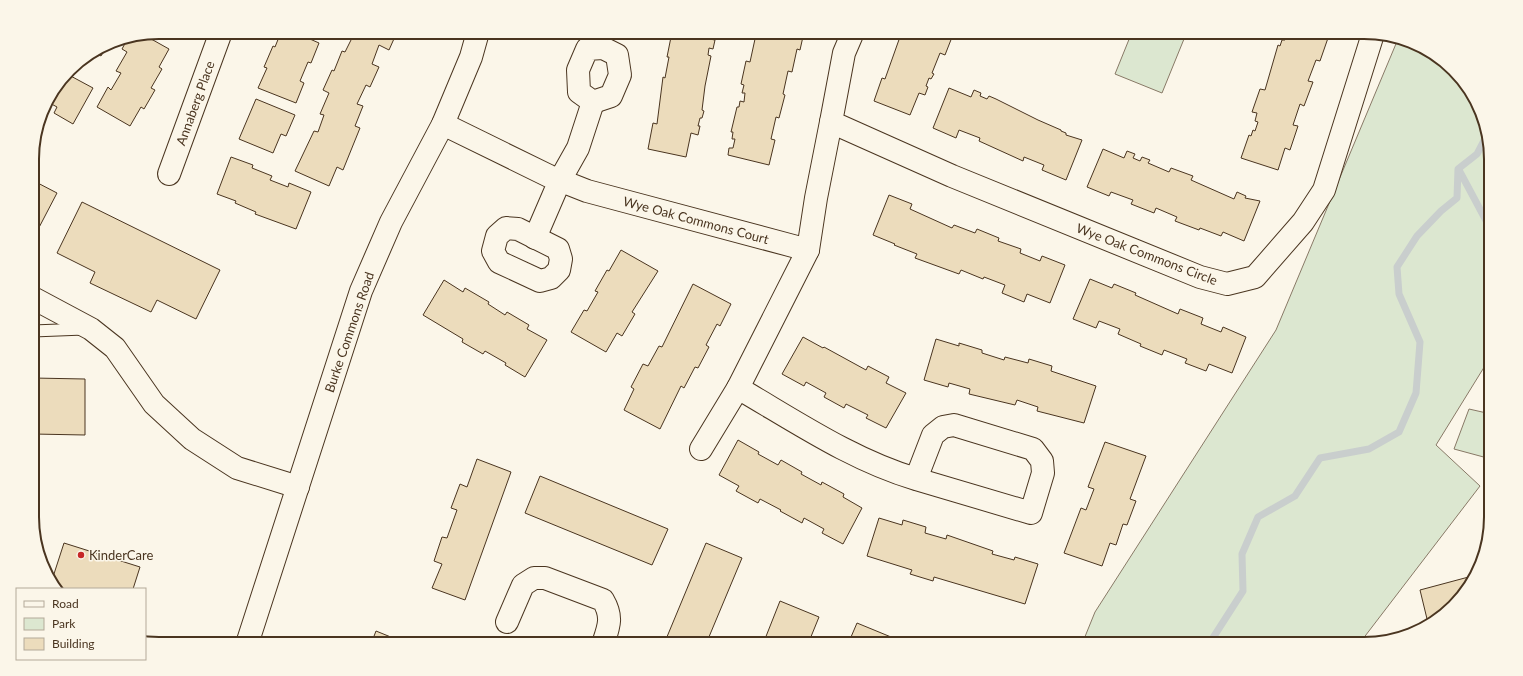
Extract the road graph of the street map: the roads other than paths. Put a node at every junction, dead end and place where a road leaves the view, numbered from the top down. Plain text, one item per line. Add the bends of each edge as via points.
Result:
1 (218, 39) edge
2 (476, 39) edge
3 (850, 39) edge
4 (1371, 39) edge
5 (593, 102) dead end
6 (831, 122) junction
7 (443, 124) junction
8 (169, 174) dead end
9 (560, 180) junction
10 (535, 238) dead end
11 (808, 250) junction
12 (39, 301) edge
13 (91, 329) junction
14 (39, 331) edge
15 (738, 388) junction
16 (701, 449) dead end
17 (916, 479) junction
18 (298, 487) junction
19 (507, 622) dead end
20 (249, 637) edge
21 (605, 637) edge

1 - 8 street, Annaberg Place
2 - 7 street, Burke Commons Road
3 - 6 street via 844,53
4 - 6 street, Wye Oak Commons Circle via 1324,190 1303,222 1255,277 1227,284 1193,274 952,176
5 - 9 street via 578,148
6 - 11 street
7 - 9 street, Wye Oak Commons Court
7 - 18 street, Burke Commons Road via 391,222 361,291
9 - 10 street
9 - 11 street, Wye Oak Commons Court via 587,191
11 - 15 street
12 - 13 street
13 - 14 lane
13 - 18 street via 115,348 154,404 192,439 237,468
15 - 16 street
15 - 17 street via 855,455
17 - 17 street via 1031,513 1043,473 1042,461 1033,449 954,425 943,428 933,435
18 - 20 street, Burke Commons Road
19 - 21 street via 523,585 534,578 545,578 603,600 608,608 610,623

